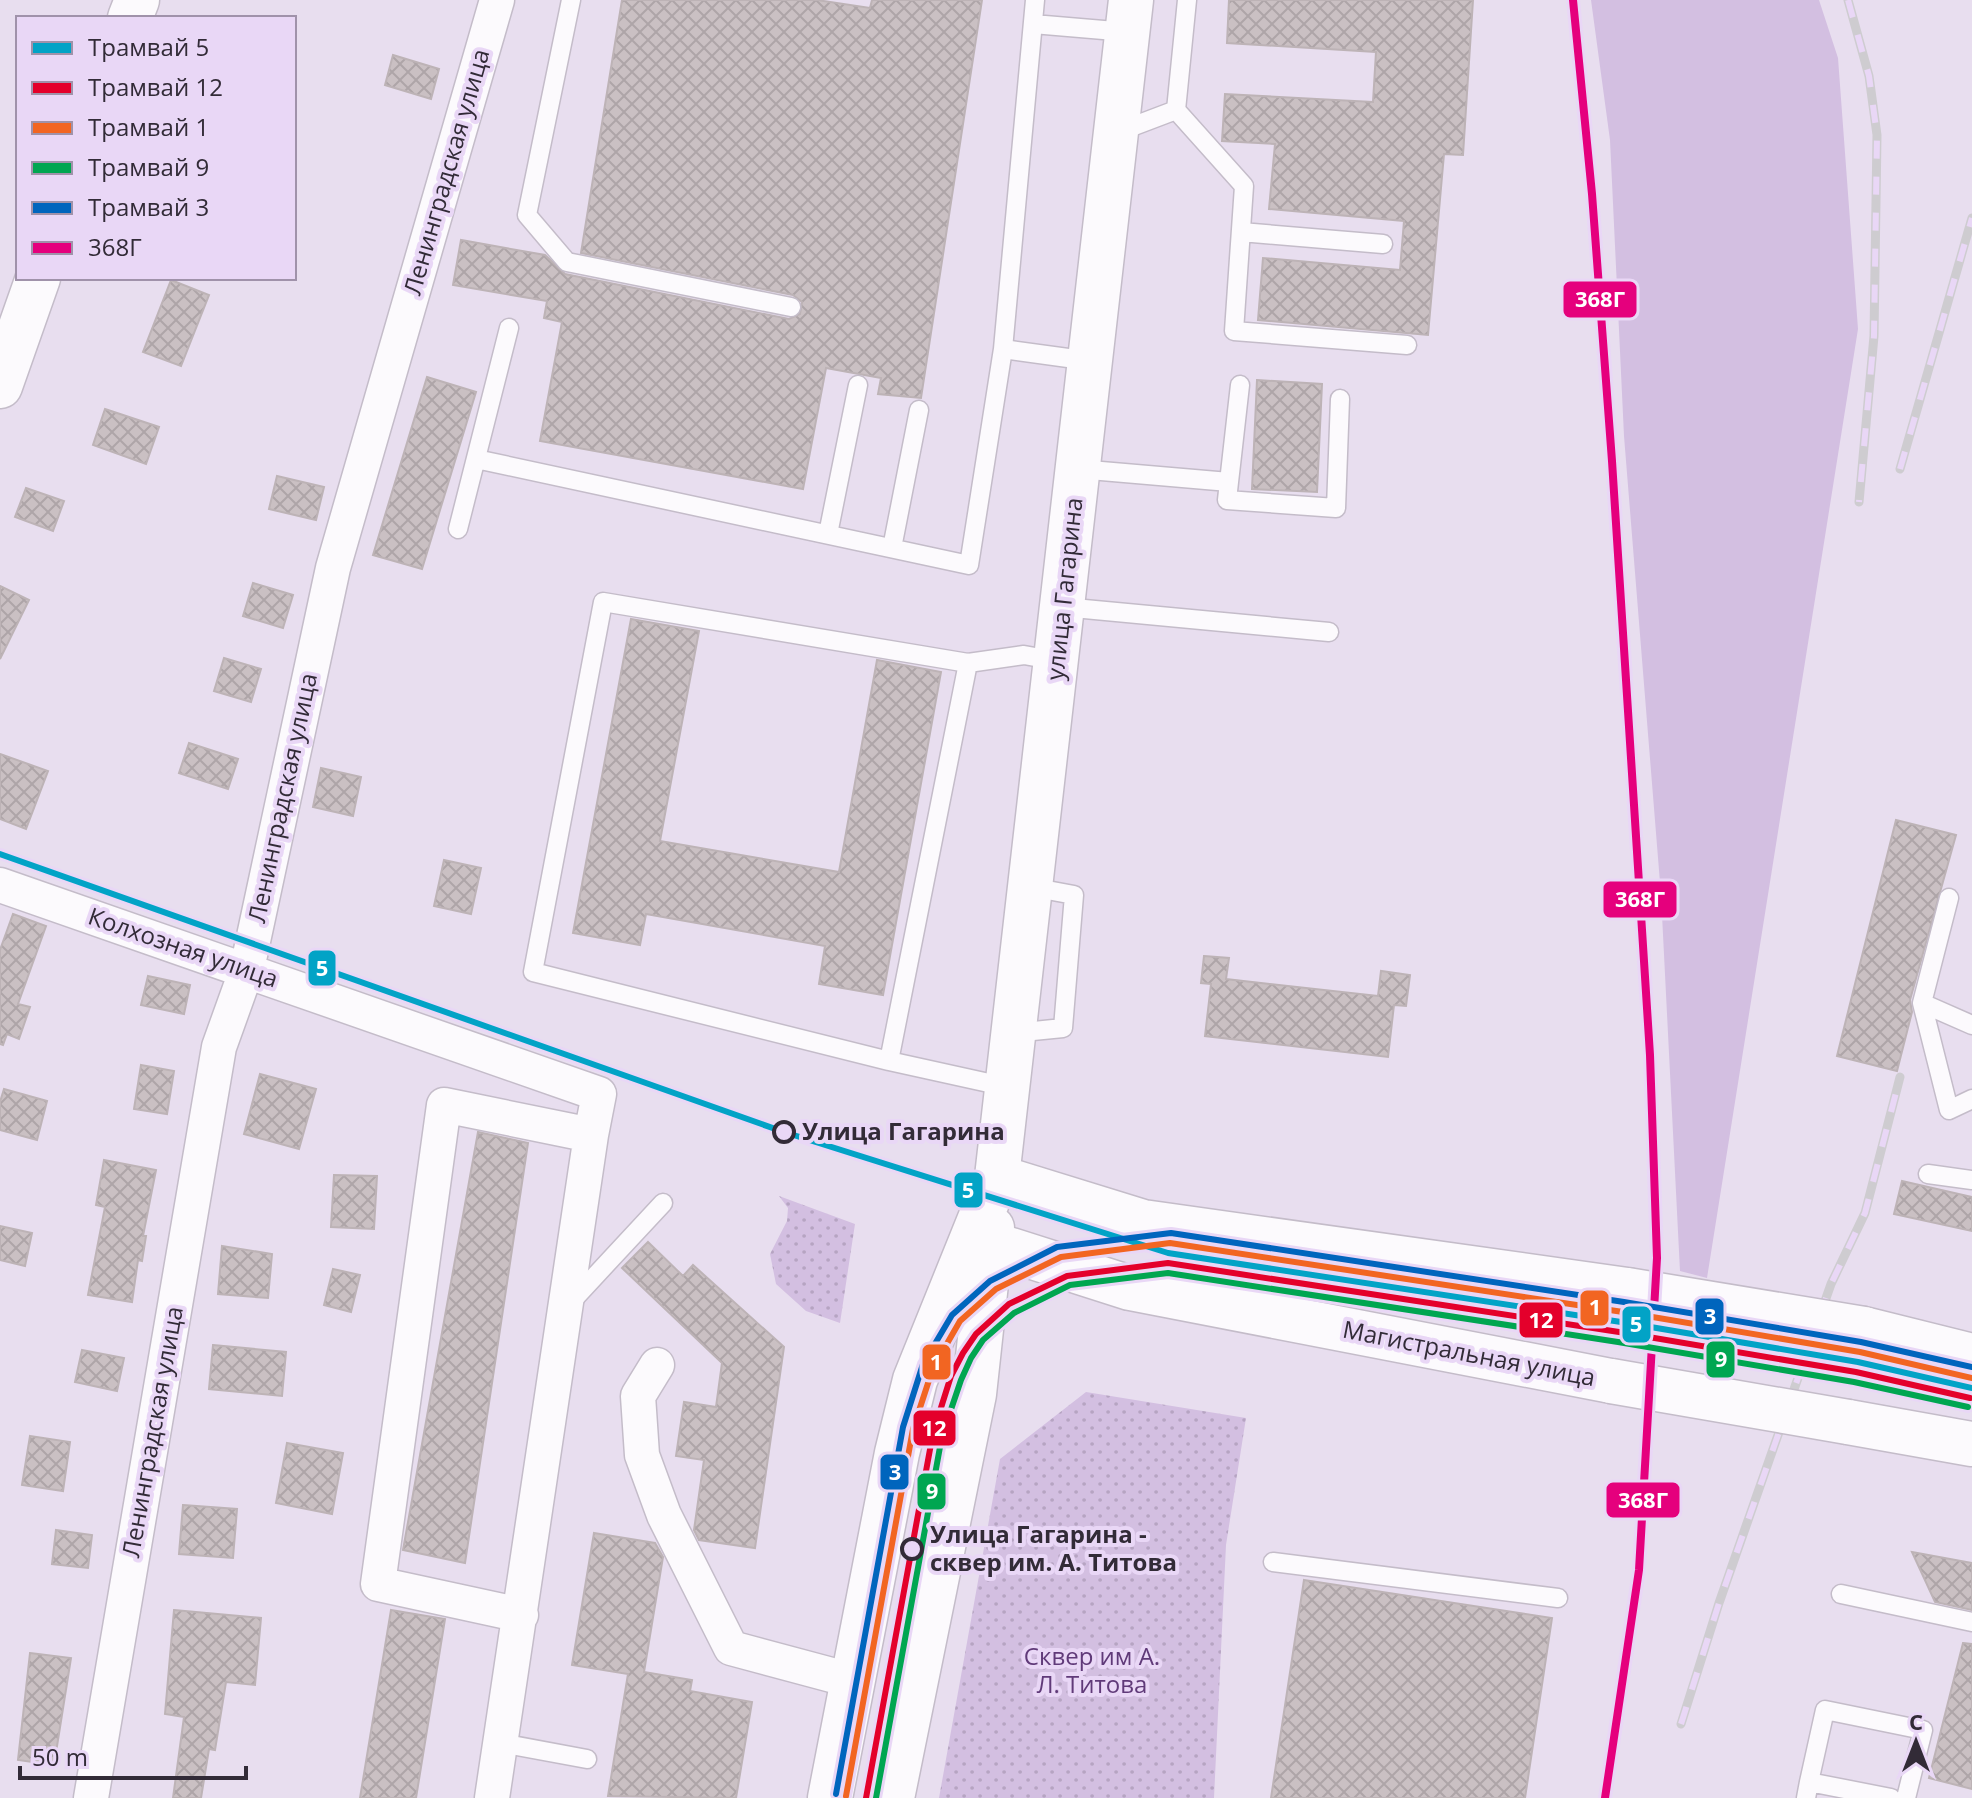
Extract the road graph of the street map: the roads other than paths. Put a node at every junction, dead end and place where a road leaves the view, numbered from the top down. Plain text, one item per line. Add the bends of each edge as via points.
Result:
1 (497, 0) edge
2 (571, 0) edge
3 (1035, 0) edge
4 (1187, 0) edge
5 (1129, 16) edge
6 (1033, 24) junction
7 (1176, 110) junction
8 (1116, 133) junction
9 (1241, 232) junction
10 (1383, 244) dead end
11 (37, 280) edge
12 (791, 307) dead end
13 (509, 328) dead end
14 (1407, 345) dead end
15 (1003, 349) junction
16 (1090, 361) junction
17 (858, 385) dead end
18 (1240, 385) dead end
19 (0, 386) edge
20 (1340, 399) dead end
21 (919, 410) dead end
22 (476, 459) junction
23 (1078, 469) junction
24 (1229, 482) junction
25 (458, 529) dead end
26 (828, 534) junction
27 (892, 548) junction
28 (1063, 607) junction
29 (1329, 632) dead end
30 (1057, 661) junction
31 (968, 663) junction
32 (1, 889) edge
33 (1949, 898) dead end
34 (247, 969) junction
35 (1922, 1003) junction
36 (1972, 1025) edge
37 (889, 1061) junction
38 (1007, 1087) junction
39 (1972, 1099) edge
40 (591, 1135) junction
41 (1928, 1174) dead end
42 (997, 1177) junction
43 (1972, 1180) edge
44 (663, 1203) dead end
45 (982, 1240) junction
46 (566, 1308) junction
47 (1972, 1356) edge
48 (657, 1365) dead end
49 (1972, 1444) edge
50 (1273, 1562) dead end
51 (1841, 1594) dead end
52 (1558, 1598) dead end
53 (521, 1615) junction
54 (1972, 1622) edge
55 (854, 1681) junction
56 (501, 1743) junction
57 (587, 1759) dead end
58 (1807, 1790) edge
59 (91, 1798) edge
60 (492, 1798) edge
61 (830, 1798) edge
62 (892, 1798) edge
63 (1891, 1798) edge
64 (1906, 1798) edge

1 - 34 street, Ленинградская улица via 333,568
2 - 12 lane via 527,215 567,262
3 - 6 lane
4 - 7 lane
5 - 6 lane
5 - 8 main road, улица Гагарина
6 - 15 lane
7 - 8 lane
7 - 9 lane via 1244,186
8 - 16 main road, улица Гагарина
9 - 10 lane
9 - 14 lane via 1234,331
11 - 19 main road
13 - 22 lane
15 - 16 lane
15 - 27 lane via 969,565
16 - 23 main road, улица Гагарина
17 - 26 lane
18 - 24 lane
20 - 24 lane via 1336,508 1227,500
21 - 27 lane
22 - 25 lane
22 - 26 lane
23 - 24 lane
23 - 28 main road, улица Гагарина
26 - 27 lane
28 - 29 lane
28 - 30 main road, улица Гагарина
30 - 31 lane via 1024,655
30 - 38 main road, улица Гагарина
31 - 37 lane
31 - 37 lane via 603,602 533,972
32 - 34 street, Колхозная улица
33 - 35 lane
34 - 40 street, Колхозная улица via 599,1094
34 - 59 street, Ленинградская улица via 219,1047
35 - 36 lane
35 - 39 lane via 1949,1110
37 - 38 lane
38 - 42 main road, улица Гагарина
40 - 46 street
40 - 53 street via 444,1105 378,1584
41 - 43 lane
42 - 45 main road, улица Гагарина
42 - 47 main road, bridge via 1143,1222 1627,1290 1864,1329
44 - 46 lane
45 - 49 main road, Магистральная улица, bridge via 1130,1288
45 - 55 main road, улица Гагарина via 915,1380
45 - 62 main road, улица Гагарина via 974,1394
46 - 53 street
48 - 55 street via 638,1396 642,1455 664,1515 731,1648
50 - 52 lane
51 - 54 lane
53 - 56 street
55 - 61 main road, улица Гагарина
56 - 57 lane
56 - 60 street
58 - 63 lane
58 - 64 lane via 1825,1710 1923,1730

